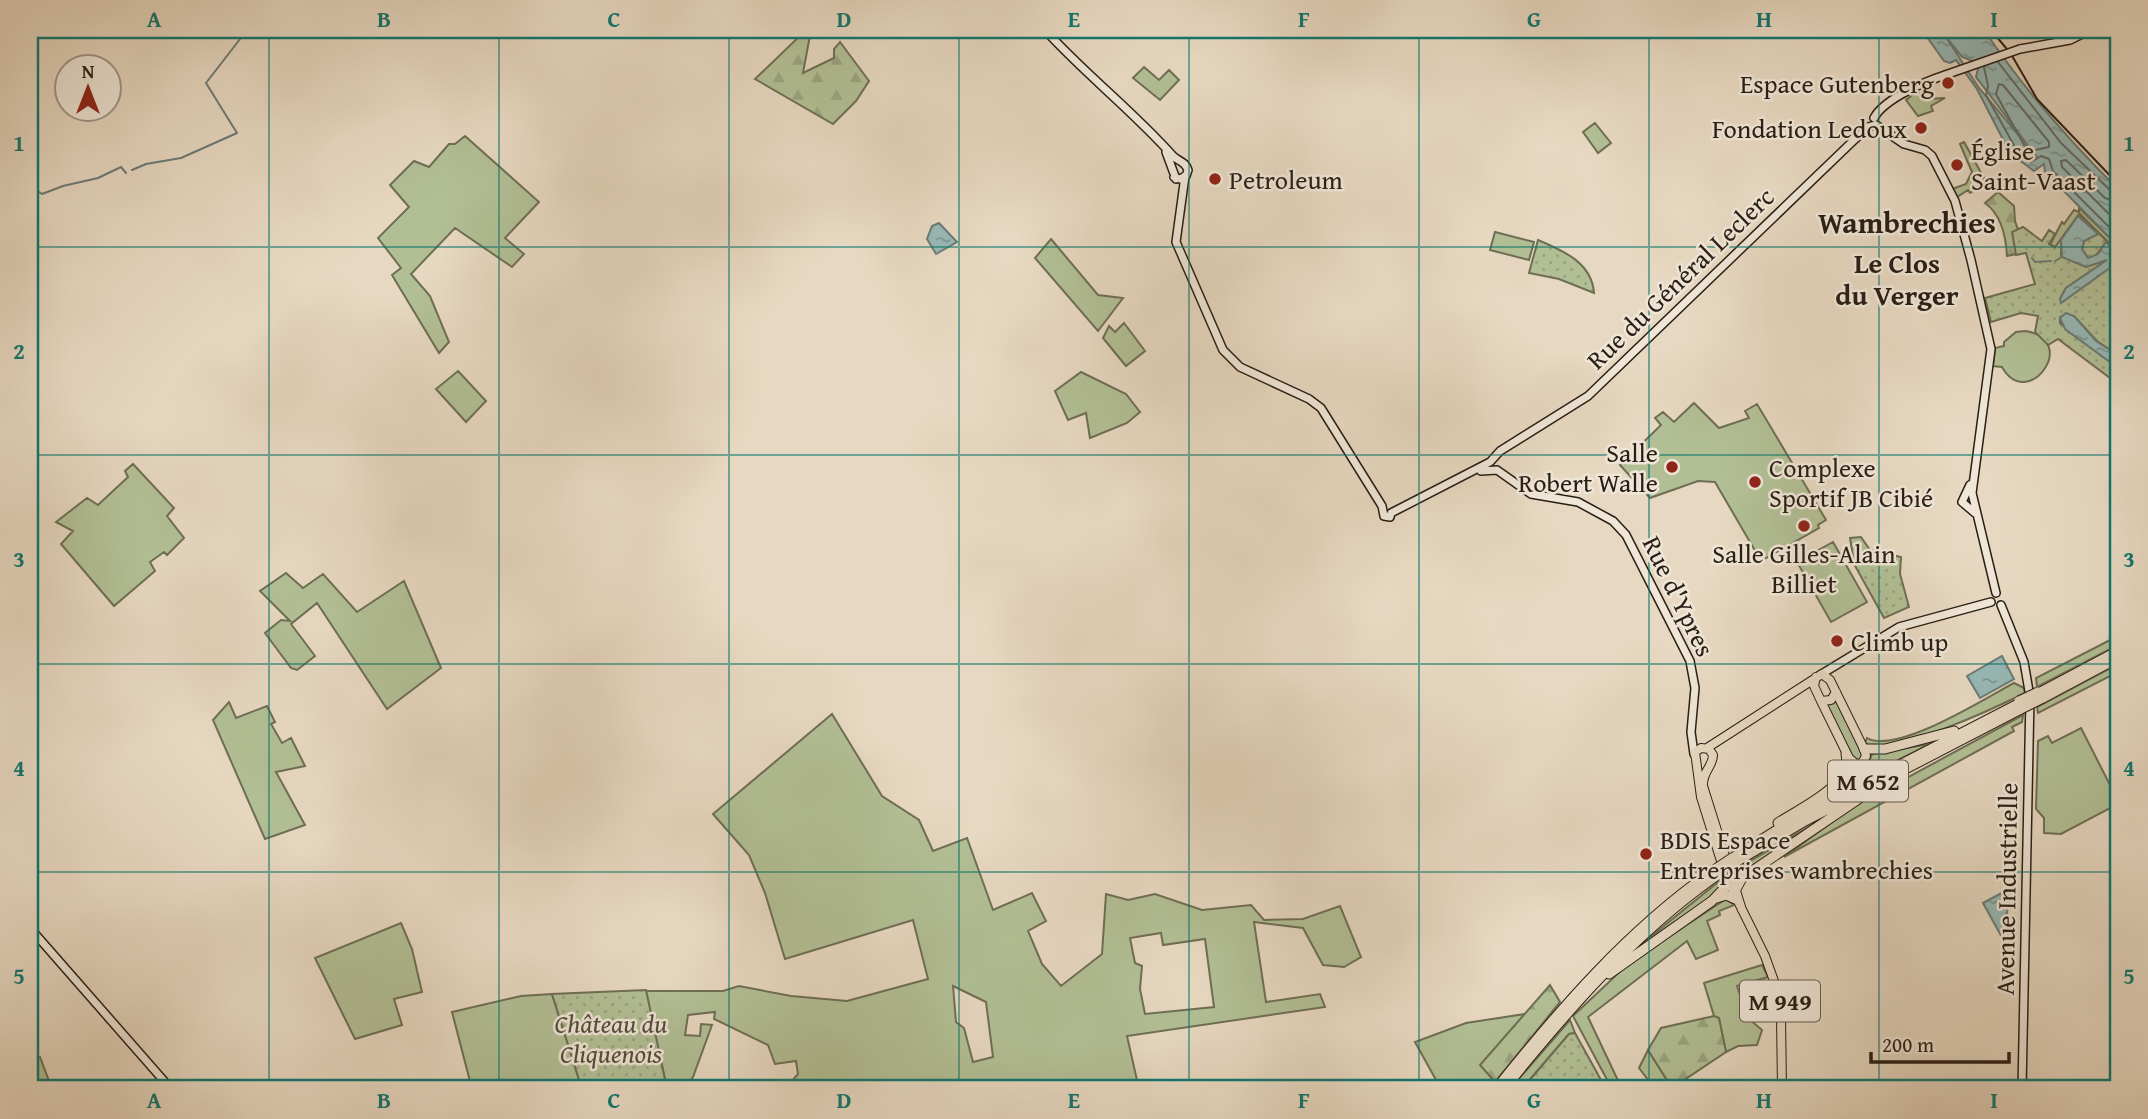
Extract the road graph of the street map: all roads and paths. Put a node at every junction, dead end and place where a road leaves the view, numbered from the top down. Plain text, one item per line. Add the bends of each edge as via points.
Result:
1 (1048, 30) edge
2 (2090, 30) edge
3 (1873, 123) junction
4 (1153, 131) junction
5 (1182, 161) junction
6 (1171, 167) junction
7 (1185, 176) junction
8 (1174, 177) junction
9 (1180, 202) junction
10 (1976, 460) junction
11 (1494, 465) junction
12 (1972, 502) junction
13 (1996, 593) junction
14 (1991, 602) junction
15 (2001, 605) junction
16 (2118, 651) edge
17 (2118, 658) edge
18 (1835, 666) junction
19 (1818, 676) junction
20 (1830, 680) junction
21 (1815, 688) junction
22 (1796, 690) junction
23 (1836, 692) junction
24 (2038, 693) junction
25 (1821, 701) junction
26 (2020, 704) junction
27 (1693, 720) junction
28 (1726, 736) junction
29 (1706, 748) junction
30 (1864, 749) junction
31 (1846, 754) junction
32 (1695, 759) junction
33 (1711, 761) junction
34 (1902, 770) junction
35 (1744, 850) junction
36 (1735, 859) junction
37 (1733, 884) junction
38 (30, 928) edge
39 (1575, 1000) junction
40 (1560, 1016) junction
41 (171, 1089) edge
42 (1496, 1089) edge
43 (1504, 1089) edge
44 (1782, 1089) edge
45 (2022, 1089) edge

1 - 4 street
2 - 3 street, Rue du Général Leclerc, bridge via 2070,40 2036,44 1933,79 1882,106
3 - 10 street via 1930,154 1956,208 1991,346
3 - 11 street, Rue du Général Leclerc via 1588,396 1510,446
4 - 5 street
4 - 6 street
5 - 6 street
5 - 7 street via 1188,168
6 - 8 street
7 - 8 street
7 - 9 street
8 - 9 street
9 - 11 street via 1177,245 1225,354 1240,367 1321,408 1388,512
10 - 12 street
10 - 12 street via 1963,503
11 - 27 street, Rue d'Ypres / M 949 via 1531,494 1578,502 1626,535 1690,661 1695,688
12 - 13 street, Avenue Industrielle
13 - 14 street
13 - 15 street, Avenue Industrielle via 2003,597
14 - 15 street
14 - 18 street via 1904,625
15 - 24 street, Avenue Industrielle
16 - 24 highway
17 - 24 highway, M 652
18 - 19 street
18 - 20 street
19 - 20 main road
19 - 21 main road
19 - 22 main road, M 949
20 - 23 main road
21 - 22 main road, M 949
21 - 25 main road
22 - 28 main road, M 949
23 - 25 main road via 1831,700
23 - 30 main road
24 - 26 highway, M 652, bridge
24 - 45 street, Avenue Industrielle
25 - 31 main road
26 - 30 highway via 1939,737
26 - 34 highway, M 652
26 - 35 highway, M 652 via 1812,810
27 - 29 street, Rue d'Ypres / M 949 via 1695,737
27 - 32 street, Rue d'Ypres / M 949
28 - 29 main road, M 949
28 - 33 main road, M 949
29 - 32 main road via 1698,749
29 - 33 main road
30 - 31 main road via 1866,758 1860,764
31 - 35 highway via 1847,767 1838,781
32 - 33 main road
32 - 37 main road, Rue d'Ypres / M 949 via 1701,797
33 - 37 main road, Rue d'Ypres / M 949 via 1703,772 1703,786
34 - 36 highway, M 652
34 - 37 highway
35 - 36 highway, M 652
36 - 39 highway, M 652, bridge via 1644,925
37 - 39 highway
37 - 44 main road, Rue d'Ypres / M 949 via 1779,995
38 - 41 street
39 - 40 highway, M 652
40 - 42 highway, M 652
40 - 43 highway, M 652

